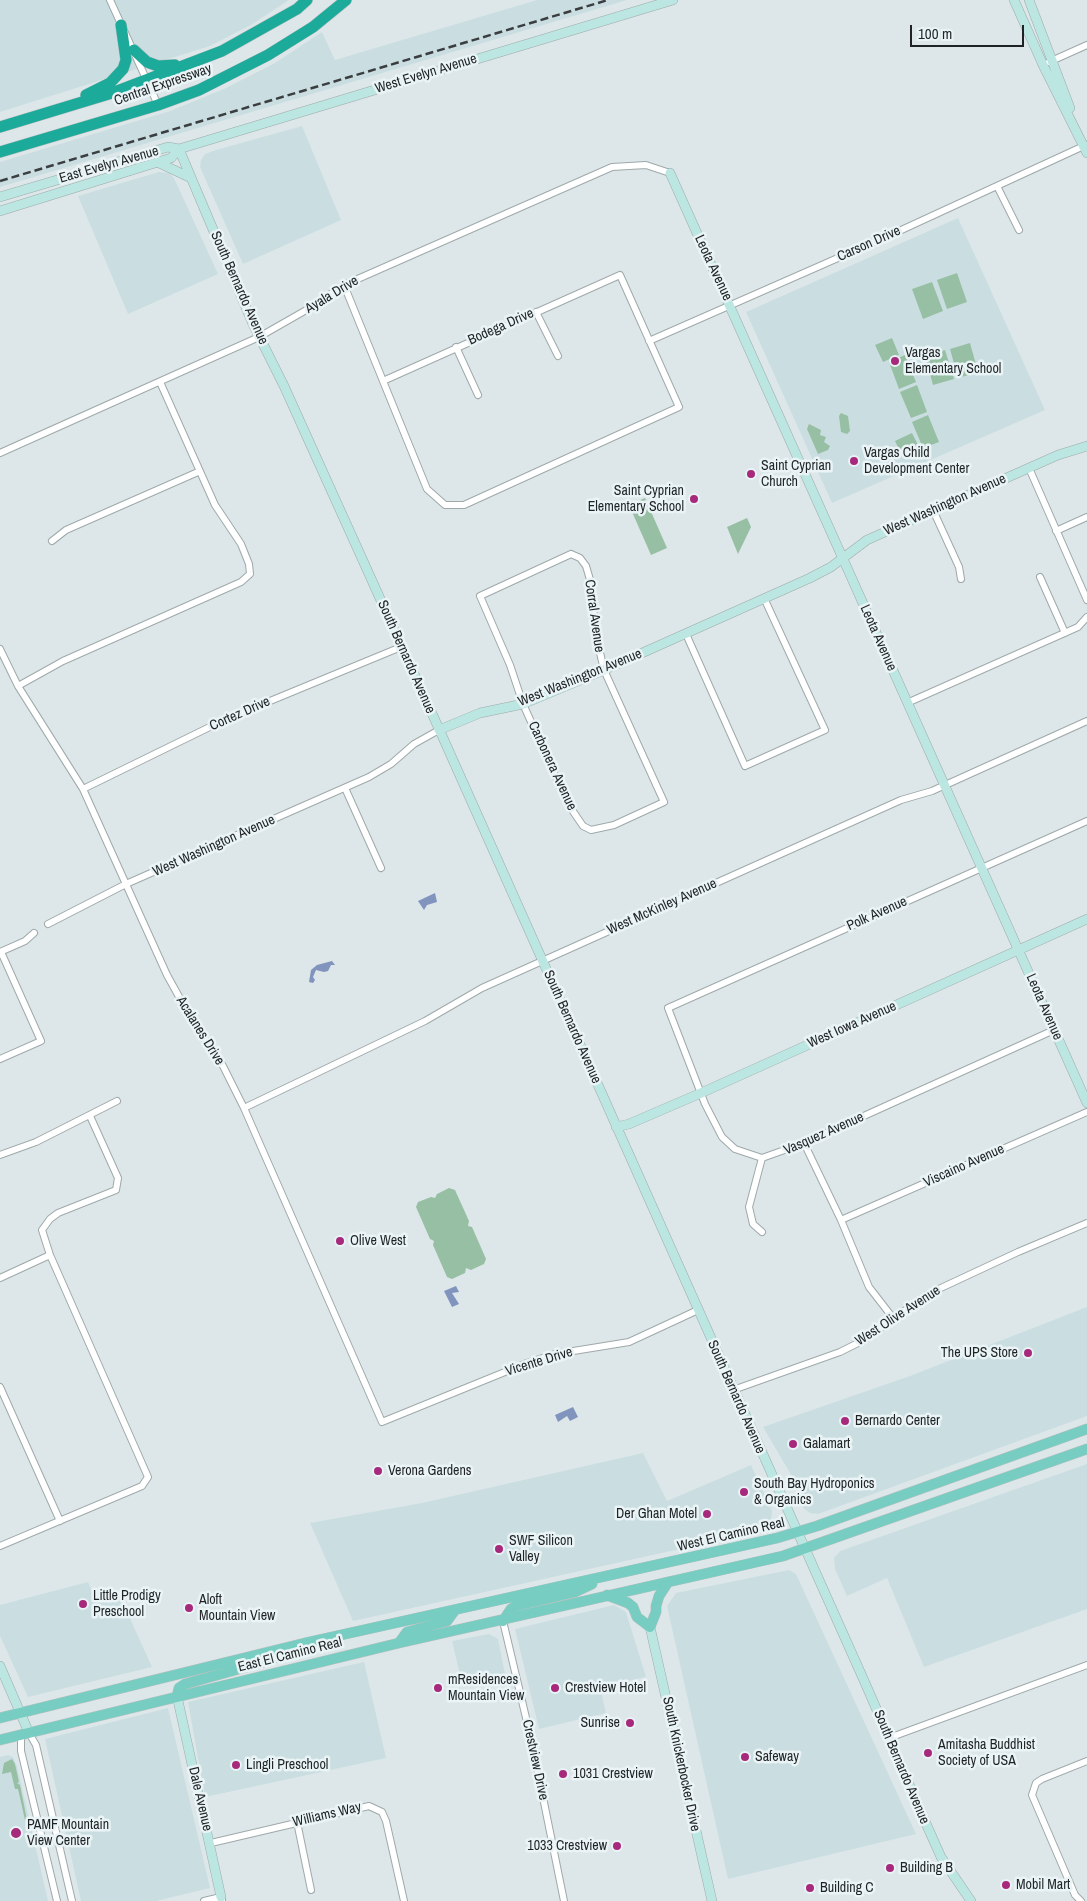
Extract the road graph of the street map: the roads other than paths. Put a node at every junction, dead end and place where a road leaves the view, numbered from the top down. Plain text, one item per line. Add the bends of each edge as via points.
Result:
1 (110, 0) edge
2 (307, 0) edge
3 (346, 0) edge
4 (673, 0) edge
5 (1014, 0) edge
6 (1029, 0) edge
7 (121, 25) junction
8 (1087, 46) edge
9 (134, 50) junction
10 (204, 59) junction
11 (1053, 61) junction
12 (1043, 65) junction
13 (147, 80) junction
14 (158, 105) junction
15 (66, 106) junction
16 (0, 127) edge
17 (1086, 148) edge
18 (179, 149) junction
19 (0, 152) edge
20 (157, 162) junction
21 (670, 173) joint
22 (191, 178) junction
23 (997, 186) junction
24 (0, 197) edge
25 (0, 211) edge
26 (1019, 230) dead end
27 (344, 285) junction
28 (730, 304) junction
29 (536, 312) junction
30 (259, 337) junction
31 (649, 341) junction
32 (456, 347) junction
33 (558, 356) dead end
34 (383, 381) junction
35 (160, 382) junction
36 (478, 395) dead end
37 (1087, 446) edge
38 (0, 453) edge
39 (1029, 468) junction
40 (198, 472) junction
41 (933, 510) junction
42 (1087, 517) edge
43 (1056, 531) junction
44 (52, 541) dead end
45 (842, 558) junction
46 (1040, 577) dead end
47 (961, 579) dead end
48 (1084, 588) edge
49 (480, 596) joint
50 (764, 598) junction
51 (1087, 600) edge
52 (1087, 617) edge
53 (1065, 633) junction
54 (686, 634) junction
55 (401, 647) junction
56 (0, 649) edge
57 (604, 670) junction
58 (18, 686) junction
59 (907, 703) junction
60 (523, 704) junction
61 (1087, 721) edge
62 (439, 730) junction
63 (944, 785) junction
64 (345, 788) junction
65 (83, 789) junction
66 (664, 802) joint
67 (1087, 821) edge
68 (381, 868) dead end
69 (982, 868) junction
70 (126, 884) junction
71 (1087, 919) edge
72 (48, 924) dead end
73 (34, 932) dead end
74 (1018, 950) junction
75 (1, 952) edge
76 (542, 961) junction
77 (1054, 1030) junction
78 (0, 1059) edge
79 (702, 1093) junction
80 (117, 1101) dead end
81 (1087, 1102) edge
82 (244, 1108) junction
83 (1087, 1112) edge
84 (90, 1116) junction
85 (616, 1127) junction
86 (804, 1143) junction
87 (0, 1154) edge
88 (762, 1158) junction
89 (841, 1220) junction
90 (1087, 1223) edge
91 (762, 1232) dead end
92 (50, 1255) junction
93 (0, 1278) edge
94 (698, 1310) junction
95 (893, 1318) junction
96 (0, 1387) edge
97 (733, 1390) junction
98 (382, 1422) joint
99 (1087, 1429) edge
100 (1087, 1449) edge
101 (60, 1521) junction
102 (797, 1533) junction
103 (0, 1546) edge
104 (805, 1550) junction
105 (604, 1578) junction
106 (668, 1582) junction
107 (606, 1594) junction
108 (455, 1610) junction
109 (503, 1621) junction
110 (650, 1627) junction
111 (370, 1629) joint
112 (399, 1642) junction
113 (294, 1646) junction
114 (1087, 1664) edge
115 (0, 1666) edge
116 (177, 1696) junction
117 (19, 1713) junction
118 (0, 1718) edge
119 (25, 1734) junction
120 (889, 1738) junction
121 (0, 1740) edge
122 (1087, 1761) edge
123 (297, 1822) junction
124 (210, 1843) junction
125 (311, 1890) dead end
126 (222, 1899) edge
127 (57, 1901) edge
128 (72, 1901) edge
129 (204, 1901) edge
130 (404, 1901) edge
131 (564, 1901) edge
132 (712, 1901) edge
133 (971, 1901) edge
134 (1081, 1901) edge

1 - 7 street
2 - 10 highway, Central Expressway via 297,9
3 - 14 highway, Central Expressway via 313,27 268,56 223,79
4 - 18 street, West Evelyn Avenue
5 - 12 street
6 - 11 street
7 - 9 street
7 - 15 highway via 126,60 123,69 110,83
8 - 11 street
9 - 10 highway via 147,62 158,66
9 - 13 street
10 - 13 highway, Central Expressway
11 - 12 street
11 - 17 street
12 - 17 street
13 - 14 street
13 - 15 highway, Central Expressway
14 - 19 highway, Central Expressway
15 - 16 highway, Central Expressway
17 - 23 street, Carson Drive
18 - 20 street, East Evelyn Avenue via 171,158
18 - 22 street, South Bernardo Avenue
18 - 24 street, East Evelyn Avenue via 168,147
20 - 22 street
20 - 25 street, East Evelyn Avenue
21 - 27 street, Ayala Drive via 646,165 612,167
21 - 28 street, Leota Avenue
22 - 30 street, South Bernardo Avenue
23 - 26 street
23 - 28 street, Carson Drive
27 - 30 street, Ayala Drive via 308,310
27 - 34 street
28 - 31 street, Carson Drive
28 - 45 street, Leota Avenue
29 - 31 street, Bodega Drive via 620,275
29 - 32 street, Bodega Drive
29 - 33 street
30 - 35 street, Ayala Drive
30 - 55 street, South Bernardo Avenue
31 - 34 street via 679,407 464,505 445,505 427,488
32 - 34 street, Bodega Drive
32 - 36 street
35 - 38 street, Ayala Drive
35 - 40 street
37 - 39 street, West Washington Avenue
39 - 41 street, West Washington Avenue
39 - 43 street
40 - 44 street via 66,530
40 - 58 street via 241,544 250,574 241,582 63,660
41 - 45 street, West Washington Avenue via 867,540
41 - 47 street via 959,567
42 - 43 street
43 - 48 street
45 - 50 street, West Washington Avenue via 817,574
45 - 59 street, Leota Avenue
46 - 53 street
48 - 51 street
49 - 57 street, Corral Avenue via 571,554 580,558 591,584 597,649
49 - 60 street, Carbonera Avenue
50 - 54 street, West Washington Avenue
50 - 54 street via 825,730 745,766
52 - 53 street via 1078,627
53 - 59 street
54 - 57 street, West Washington Avenue
55 - 62 street, South Bernardo Avenue
55 - 65 street, Cortez Drive via 224,720
56 - 58 street, Acalanes Drive
57 - 60 street, West Washington Avenue
57 - 66 street, Corral Avenue
58 - 65 street, Acalanes Drive
59 - 63 street, Leota Avenue
60 - 62 street, West Washington Avenue via 480,713
60 - 66 street, Carbonera Avenue via 568,804 583,826 591,830 609,826
61 - 63 street, West McKinley Avenue
62 - 64 street, West Washington Avenue via 414,744 389,765
62 - 76 street, South Bernardo Avenue
63 - 69 street, Leota Avenue
63 - 76 street, West McKinley Avenue via 900,800
64 - 68 street
64 - 70 street, West Washington Avenue
65 - 70 street, Acalanes Drive
67 - 69 street, Polk Avenue
69 - 74 street, Leota Avenue
69 - 79 street, Polk Avenue via 668,1008
70 - 72 street, West Washington Avenue
70 - 82 street, Acalanes Drive via 167,976 223,1066
71 - 74 street, West Iowa Avenue
73 - 75 street via 24,942
74 - 77 street, Leota Avenue
74 - 79 street, West Iowa Avenue
75 - 78 street via 41,1041
76 - 82 street, West McKinley Avenue
76 - 85 street, South Bernardo Avenue
77 - 81 street, Leota Avenue
77 - 86 street, Vasquez Avenue
79 - 85 street, West Iowa Avenue
79 - 88 street via 722,1137 735,1149
80 - 84 street
82 - 98 street, Acalanes Drive
83 - 89 street, Viscaino Avenue
84 - 87 street via 36,1142
84 - 92 street via 118,1178 116,1190 50,1219 42,1230
85 - 94 street, South Bernardo Avenue
86 - 88 street, Vasquez Avenue
86 - 89 street
88 - 91 street via 749,1207 753,1224
89 - 95 street via 869,1287
90 - 95 street, West Olive Avenue via 928,1294
92 - 93 street
92 - 101 street via 148,1473 147,1481 135,1489
94 - 97 street, South Bernardo Avenue
94 - 98 street, Vicente Drive via 629,1342 555,1354 527,1363
95 - 97 street, West Olive Avenue via 864,1340 840,1352
96 - 101 street
97 - 102 street, South Bernardo Avenue
99 - 102 main road, West El Camino Real
100 - 104 main road
101 - 103 street
102 - 104 street, South Bernardo Avenue
102 - 105 main road, West El Camino Real
104 - 106 main road
104 - 120 street, South Bernardo Avenue
105 - 108 main road, West El Camino Real
105 - 109 main road via 575,1592 516,1606
106 - 107 main road
106 - 110 main road via 659,1596
107 - 109 main road, East El Camino Real
107 - 110 main road via 628,1603 637,1617
108 - 111 main road, West El Camino Real
108 - 112 main road via 448,1621 407,1632
109 - 112 main road, East El Camino Real
109 - 131 street, Crestview Drive
110 - 132 street, South Knickerbocker Drive
111 - 113 main road, East El Camino Real
112 - 116 main road, East El Camino Real
113 - 116 main road via 270,1660 185,1684 179,1688
113 - 117 main road, East El Camino Real
114 - 120 street
115 - 117 street
116 - 119 main road, East El Camino Real
116 - 124 street, Dale Avenue
117 - 118 main road, East El Camino Real
117 - 119 street
119 - 121 main road, East El Camino Real
119 - 127 street via 22,1751
119 - 128 street via 36,1745
120 - 133 street, South Bernardo Avenue via 941,1857
122 - 134 street via 1042,1779 1033,1789 1034,1802
123 - 124 street, Williams Way
123 - 125 street
123 - 130 street, Williams Way via 369,1806 382,1812
124 - 126 street, Dale Avenue
126 - 129 street

